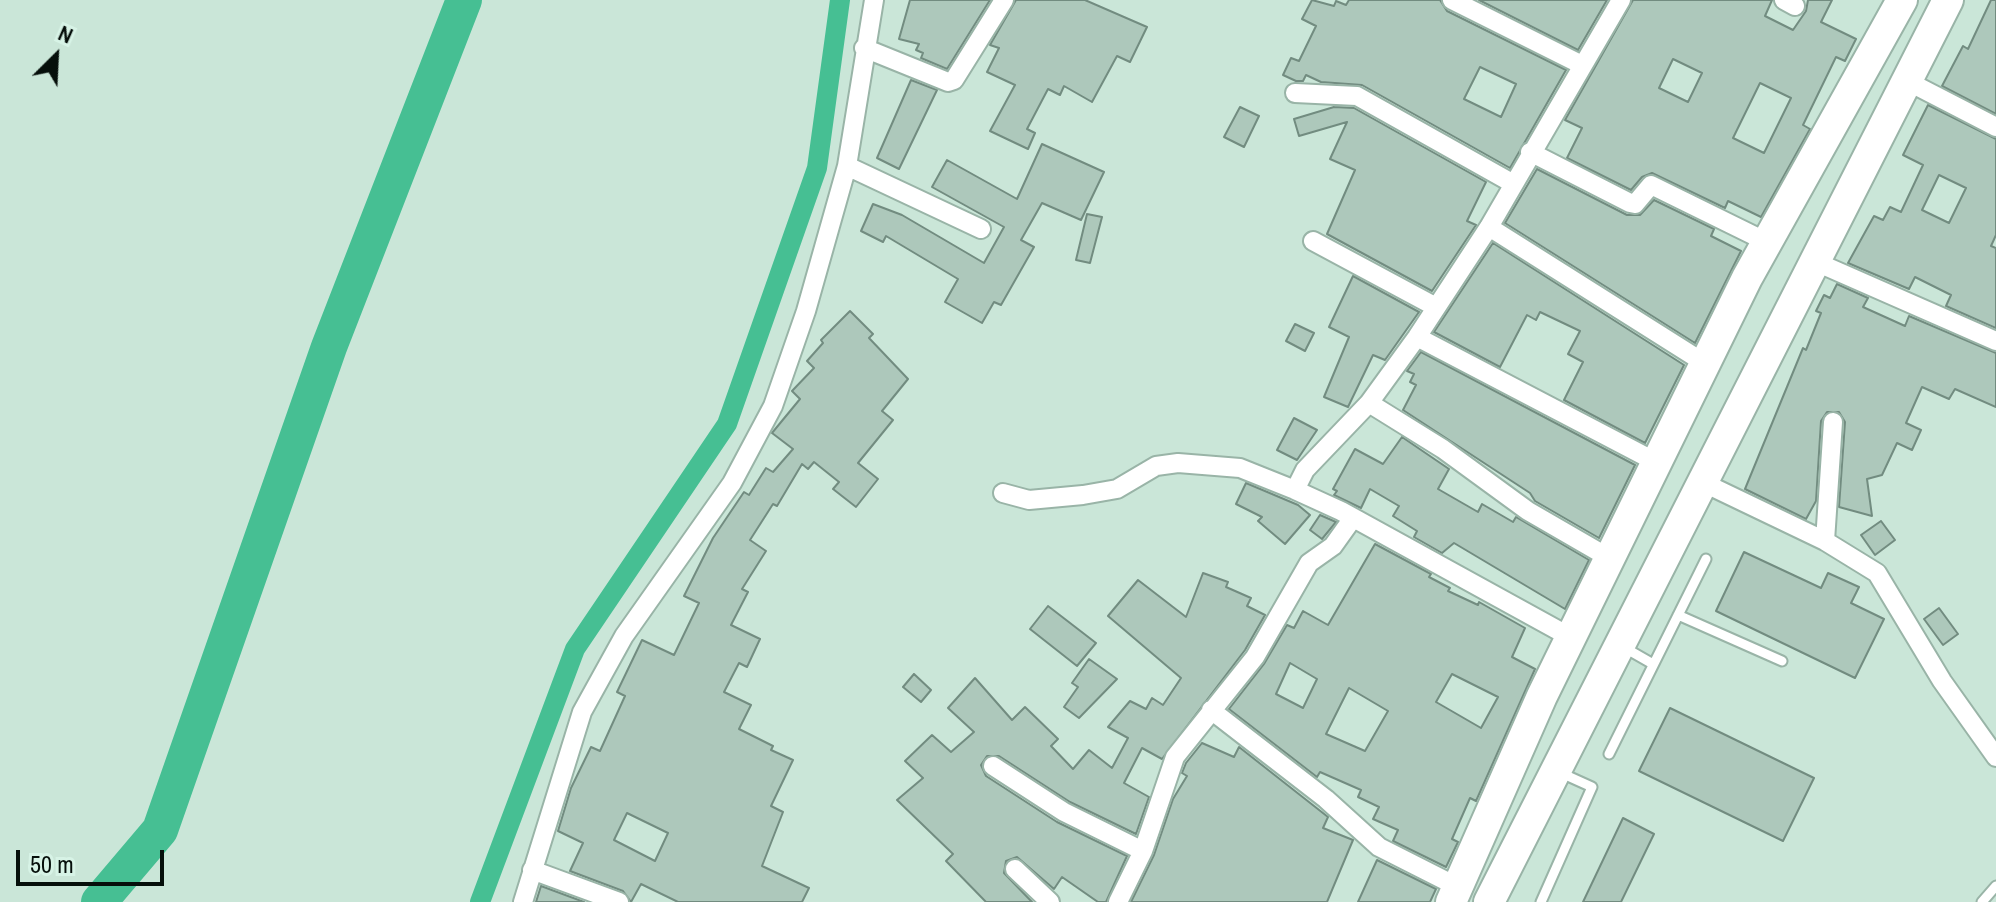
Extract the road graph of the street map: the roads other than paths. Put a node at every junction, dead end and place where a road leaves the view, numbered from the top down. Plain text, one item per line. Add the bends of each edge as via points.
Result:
1 (874, 0) edge
2 (1004, 0) edge
3 (1452, 0) edge
4 (1621, 0) edge
5 (1902, 0) edge
6 (1948, 0) edge
7 (864, 48) junction
8 (1582, 65) junction
9 (1907, 81) junction
10 (1295, 93) dead end
11 (1996, 127) edge
12 (1530, 152) junction
13 (847, 166) junction
14 (1512, 183) junction
15 (1489, 227) junction
16 (981, 229) dead end
17 (1313, 241) dead end
18 (1767, 242) junction
19 (1816, 262) junction
20 (1747, 278) junction
21 (1794, 304) junction
22 (1436, 307) junction
23 (1417, 337) junction
24 (1996, 341) edge
25 (1706, 364) junction
26 (1369, 403) junction
27 (1833, 422) dead end
28 (1673, 431) junction
29 (1717, 454) junction
30 (1658, 463) junction
31 (1704, 483) junction
32 (1295, 490) junction
33 (1003, 493) dead end
34 (1353, 518) junction
35 (1825, 541) junction
36 (1611, 559) junction
37 (1706, 559) dead end
38 (1678, 615) junction
39 (1572, 638) junction
40 (1619, 645) junction
41 (1782, 661) dead end
42 (1653, 664) junction
43 (1542, 696) junction
44 (1211, 710) junction
45 (1581, 715) junction
46 (1609, 754) dead end
47 (1996, 757) edge
48 (993, 766) dead end
49 (1555, 770) junction
50 (1143, 851) junction
51 (1015, 869) dead end
52 (532, 870) junction
53 (1996, 886) edge
54 (1454, 894) edge
55 (523, 902) edge
56 (619, 902) edge
57 (1050, 902) edge
58 (1118, 902) edge
59 (1489, 902) edge
60 (1541, 902) edge
61 (1982, 902) edge

1 - 7 street
2 - 7 street via 959,77 948,82
3 - 8 street
4 - 8 street
5 - 18 main road
6 - 9 main road
7 - 13 street
8 - 12 street
9 - 11 street
9 - 19 main road
10 - 14 street via 1357,96
12 - 14 street
12 - 18 street via 1630,203 1635,204 1651,185
13 - 16 street
13 - 52 street via 773,406 732,483 624,636 582,712
14 - 15 street
15 - 22 street
15 - 25 street
17 - 22 street
18 - 20 main road
19 - 21 main road
19 - 24 street
20 - 21 main road
20 - 25 main road
21 - 29 main road
22 - 23 street
23 - 26 street
23 - 30 street
25 - 28 main road
26 - 32 street via 1314,460
26 - 36 street via 1528,511
27 - 35 street
28 - 29 main road
28 - 30 main road
29 - 31 main road
30 - 36 main road
31 - 35 street
31 - 40 main road
32 - 33 street via 1240,468 1178,463 1156,466 1117,489 1083,495 1029,500
32 - 34 street
34 - 39 street
34 - 44 street via 1333,546 1309,563 1263,645
35 - 47 street via 1861,562 1886,585 1942,681
36 - 39 main road
37 - 38 lane
38 - 41 lane
38 - 42 lane
39 - 43 main road
40 - 42 lane
40 - 45 main road
42 - 46 lane
43 - 45 main road
43 - 54 main road
44 - 50 street via 1175,757
44 - 54 street via 1379,847
45 - 49 main road
48 - 50 street via 1064,812
49 - 59 main road
49 - 60 lane via 1592,787
50 - 58 street
51 - 57 street
52 - 55 street
52 - 56 street
53 - 61 lane

